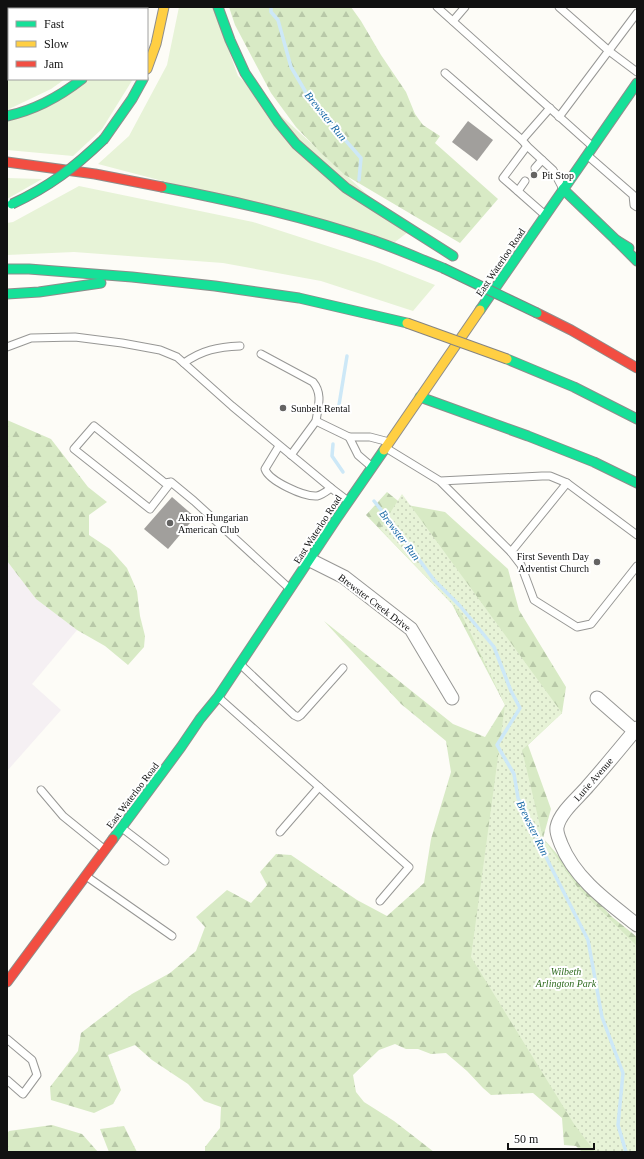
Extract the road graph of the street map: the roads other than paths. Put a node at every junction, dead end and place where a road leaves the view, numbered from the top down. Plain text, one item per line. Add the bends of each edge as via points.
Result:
1 (164, 7) edge
2 (218, 7) edge
3 (437, 7) edge
4 (466, 7) edge
5 (559, 7) edge
6 (637, 14) edge
7 (453, 21) junction
8 (609, 51) junction
9 (148, 66) edge
10 (637, 72) edge
11 (445, 73) dead end
12 (81, 80) edge
13 (142, 80) edge
14 (637, 83) edge
15 (550, 108) junction
16 (7, 116) edge
17 (559, 117) junction
18 (522, 140) junction
19 (527, 146) junction
20 (593, 147) junction
21 (587, 155) junction
22 (542, 160) junction
23 (7, 162) edge
24 (535, 168) dead end
25 (525, 181) dead end
26 (563, 189) junction
27 (518, 191) junction
28 (9, 205) edge
29 (637, 207) edge
30 (545, 215) junction
31 (616, 240) junction
32 (637, 253) edge
33 (456, 258) dead end
34 (637, 260) edge
35 (7, 269) edge
36 (132, 277) junction
37 (494, 280) dead end
38 (508, 288) dead end
39 (7, 294) edge
40 (522, 295) dead end
41 (540, 310) junction
42 (240, 346) dead end
43 (7, 347) edge
44 (261, 354) dead end
45 (184, 363) junction
46 (637, 368) edge
47 (420, 397) junction
48 (637, 419) edge
49 (316, 421) junction
50 (350, 437) junction
51 (387, 445) junction
52 (280, 446) junction
53 (291, 455) junction
54 (372, 467) junction
55 (440, 481) junction
56 (171, 482) junction
57 (637, 482) edge
58 (567, 483) junction
59 (331, 488) junction
60 (348, 501) junction
61 (637, 535) edge
62 (511, 552) junction
63 (310, 560) junction
64 (637, 566) edge
65 (290, 589) junction
66 (240, 664) junction
67 (343, 668) dead end
68 (218, 697) junction
69 (452, 698) dead end
70 (597, 698) dead end
71 (636, 730) edge
72 (319, 787) junction
73 (41, 790) dead end
74 (122, 828) junction
75 (280, 832) dead end
76 (105, 850) junction
77 (165, 861) dead end
78 (86, 875) junction
79 (380, 901) dead end
80 (637, 925) edge
81 (172, 936) dead end
82 (7, 982) edge
83 (7, 1039) edge
84 (7, 1080) edge

1 - 9 main road
2 - 33 main road via 245,73 296,144 346,188
3 - 7 lane
4 - 7 lane
5 - 8 lane
6 - 8 lane
7 - 15 lane
8 - 10 lane
8 - 17 lane
11 - 18 lane
12 - 16 main road via 52,100
13 - 28 main road, bridge via 104,139 83,160 35,194
14 - 20 main road, East Waterloo Road
15 - 17 lane
15 - 18 lane
17 - 20 lane
18 - 19 lane
19 - 22 lane
19 - 27 lane via 503,178
20 - 21 main road, East Waterloo Road
21 - 26 main road, East Waterloo Road
21 - 29 lane via 633,195
22 - 24 lane
22 - 26 lane via 553,170
23 - 41 main road, bridge via 201,195 284,215 375,241
25 - 27 lane
26 - 30 main road, East Waterloo Road
26 - 31 main road
27 - 30 lane
30 - 47 main road, East Waterloo Road
31 - 32 main road
31 - 34 main road
35 - 36 main road
36 - 39 main road via 39,292
36 - 48 main road, bridge via 299,298 406,323 506,359 580,390
37 - 38 main road
40 - 41 main road
41 - 46 main road
42 - 45 lane via 207,350
43 - 45 lane via 31,338 75,337 160,350
44 - 49 lane via 313,382 319,395
45 - 52 lane
47 - 51 main road, East Waterloo Road
47 - 57 main road via 528,436
49 - 50 lane
49 - 53 lane
50 - 51 lane via 370,437
50 - 54 lane via 358,455
51 - 54 main road, East Waterloo Road
51 - 55 lane
52 - 53 lane
52 - 59 lane via 266,469 271,478 294,490 317,496
53 - 59 lane
54 - 60 main road, East Waterloo Road
55 - 58 lane via 550,476
55 - 62 lane
56 - 56 lane via 165,483 94,426 74,449 150,509
56 - 65 lane
58 - 61 lane
58 - 62 lane
59 - 60 lane
60 - 63 main road, East Waterloo Road
62 - 64 lane via 521,565 534,600 577,627 591,624
63 - 65 main road, East Waterloo Road
63 - 69 street, Brewster Creek Drive via 344,577 411,628
65 - 66 main road, East Waterloo Road
66 - 67 lane via 298,716
66 - 68 main road, East Waterloo Road
68 - 72 lane
68 - 74 main road, East Waterloo Road
70 - 71 street
71 - 80 street, Lurie Avenue via 567,809 557,825 557,834 565,855 578,873
72 - 75 lane
72 - 79 lane via 409,867
73 - 76 lane via 63,816
74 - 76 main road, East Waterloo Road
74 - 77 lane
76 - 78 main road, East Waterloo Road
78 - 81 lane
78 - 82 main road, East Waterloo Road
83 - 84 lane via 32,1060 37,1075 23,1094

